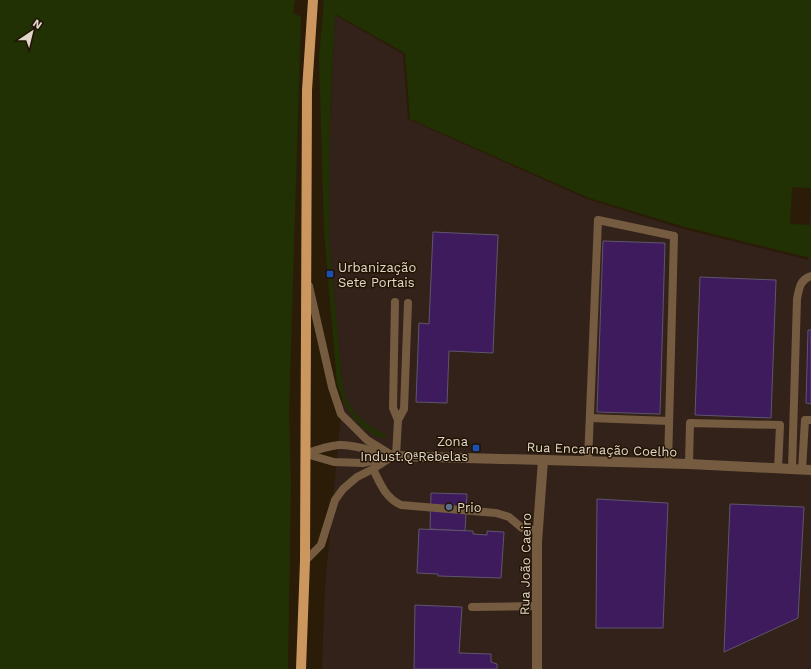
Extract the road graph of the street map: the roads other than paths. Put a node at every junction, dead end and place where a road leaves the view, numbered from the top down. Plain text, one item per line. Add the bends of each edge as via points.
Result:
1 (313, 0) edge
2 (306, 273) junction
3 (811, 276) edge
4 (395, 302) dead end
5 (408, 303) dead end
6 (590, 418) junction
7 (398, 420) junction
8 (794, 420) junction
9 (808, 420) edge
10 (669, 421) junction
11 (305, 454) junction
12 (394, 456) junction
13 (543, 460) junction
14 (588, 461) junction
15 (668, 464) junction
16 (689, 464) junction
17 (778, 468) junction
18 (374, 469) junction
19 (802, 470) edge
20 (538, 531) junction
21 (305, 561) junction
22 (472, 606) dead end
23 (537, 606) junction
24 (301, 669) edge
25 (536, 669) edge

1 - 2 main road via 307,90
2 - 11 main road
2 - 12 lane via 332,387 341,414 367,440
3 - 8 lane via 803,280 799,288
4 - 7 lane via 392,408
5 - 7 lane via 404,409
6 - 10 lane
6 - 10 lane via 598,220 674,236
6 - 14 lane
7 - 12 lane
8 - 9 lane
8 - 19 lane
9 - 19 lane
10 - 15 lane
11 - 12 lane, Rua Encarnação Coelho via 334,462 363,463
11 - 12 lane, Rua Encarnação Coelho via 340,445
11 - 21 main road
12 - 13 street, Rua Encarnação Coelho
12 - 18 lane
13 - 14 street, Rua Encarnação Coelho
13 - 20 street, Rua João Caeiro
14 - 15 street, Rua Encarnação Coelho
15 - 16 street, Rua Encarnação Coelho
16 - 17 street, Rua Encarnação Coelho
16 - 17 lane via 690,423 780,425
17 - 19 street, Rua Encarnação Coelho
18 - 20 lane via 387,495 402,505 496,513 510,517 522,528
18 - 21 lane via 357,477 343,489 335,500 321,545
20 - 23 street, Rua João Caeiro
21 - 24 main road
22 - 23 lane
23 - 25 street, Rua João Caeiro

